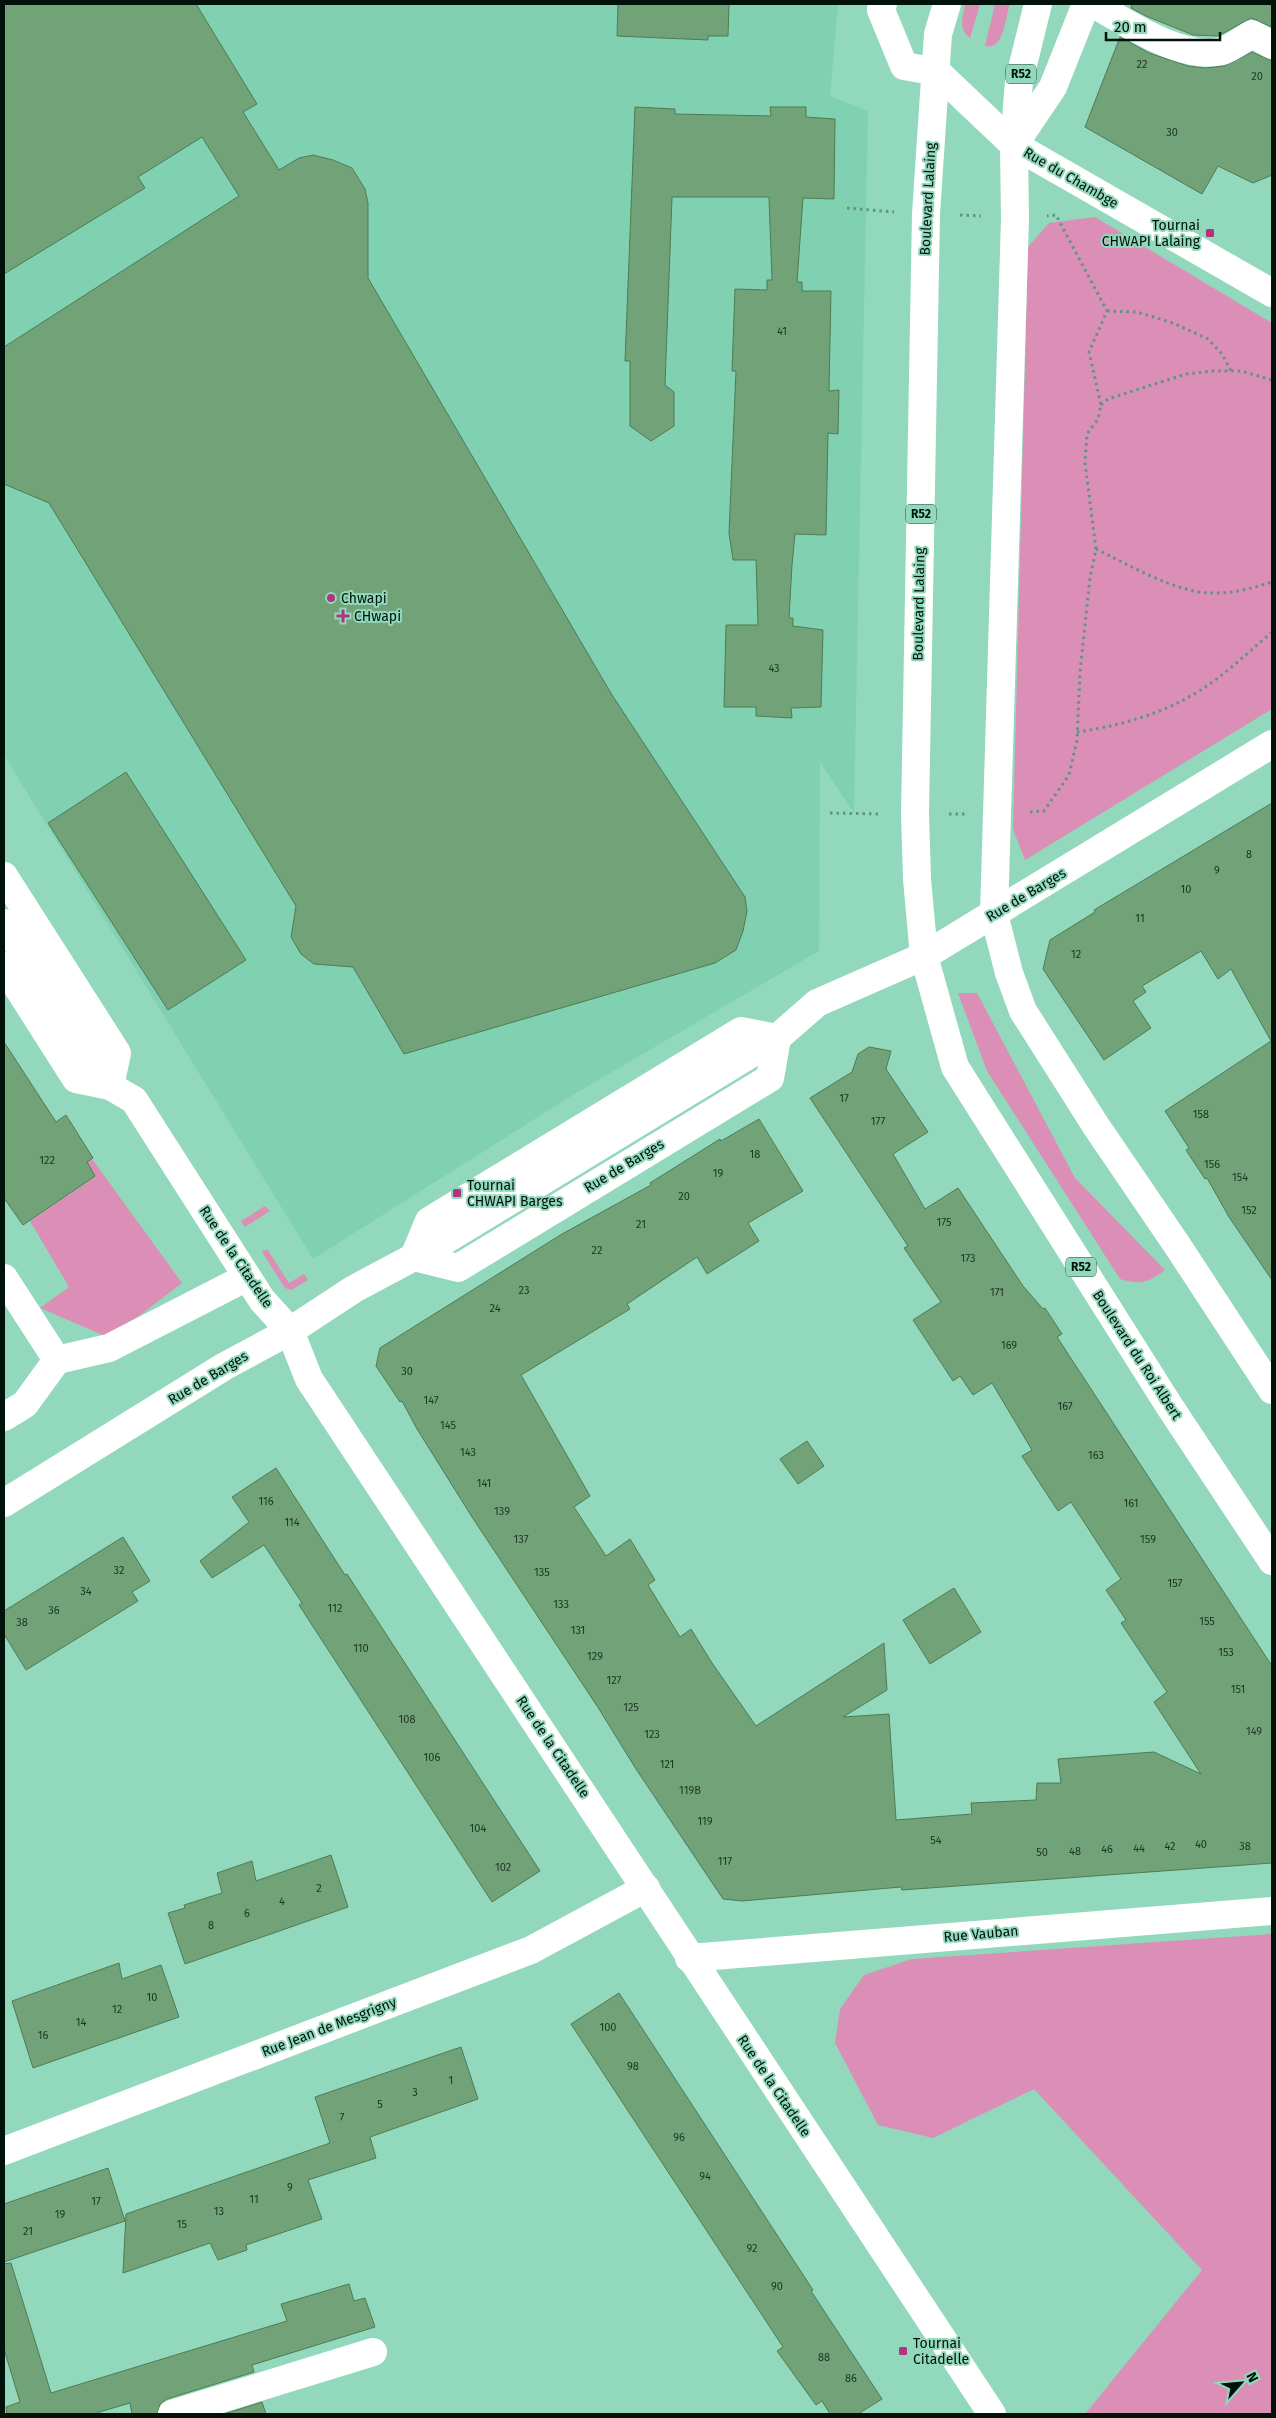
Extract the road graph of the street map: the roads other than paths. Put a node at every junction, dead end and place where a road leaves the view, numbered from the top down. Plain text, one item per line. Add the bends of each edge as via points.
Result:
1 (884, 4) edge
2 (947, 4) edge
3 (1038, 4) edge
4 (1086, 4) edge
5 (1094, 4) edge
6 (1272, 45) edge
7 (937, 72) junction
8 (1014, 145) junction
9 (1272, 293) edge
10 (1272, 744) edge
11 (4, 876) edge
12 (994, 914) junction
13 (4, 922) edge
14 (924, 956) junction
15 (4, 966) edge
16 (777, 1038) junction
17 (110, 1086) junction
18 (414, 1257) junction
19 (247, 1277) junction
20 (4, 1278) edge
21 (290, 1331) junction
22 (57, 1360) junction
23 (1272, 1390) edge
24 (4, 1417) edge
25 (4, 1503) edge
26 (1272, 1561) edge
27 (646, 1888) junction
28 (1272, 1911) edge
29 (689, 1958) junction
30 (4, 2151) edge
31 (373, 2352) dead end
32 (172, 2414) edge
33 (992, 2414) edge

1 - 7 street via 881,10 904,66
2 - 7 street, Boulevard Lalaing / R52 via 938,34
3 - 8 street, R52 via 1019,81
4 - 8 street via 1053,88
5 - 6 street via 1159,40 1201,53 1223,51 1252,34
7 - 8 street, Rue du Chambge
7 - 14 street, Boulevard Lalaing / R52 via 926,214 915,814
8 - 9 street, Rue du Chambge
8 - 12 street, R52 via 1015,218
10 - 12 street, Rue de Barges
11 - 17 street via 117,1053
12 - 14 street, Rue de Barges
12 - 23 street, R52 via 1023,1011
13 - 17 street, Rue de la Citadelle
14 - 16 street, Rue de Barges via 817,1003
14 - 26 street, Boulevard du Roi Albert / R52 via 955,1067 1165,1399
15 - 17 street, Rue de la Citadelle via 76,1078
16 - 18 street via 741,1031 732,1036 429,1221
16 - 18 street, Rue de Barges via 770,1078 458,1268
17 - 19 street, Rue de la Citadelle via 134,1100
18 - 21 street, Rue de Barges via 354,1289
19 - 21 street, Rue de la Citadelle via 262,1300
19 - 22 street via 109,1348
20 - 22 street
21 - 25 street, Rue de Barges via 226,1366
21 - 27 street, Rue de la Citadelle via 309,1379
22 - 24 street via 25,1404
27 - 29 street, Rue de la Citadelle
27 - 30 street, Rue Jean de Mesgrigny via 532,1950
28 - 29 street, Rue Vauban
29 - 33 street, Rue de la Citadelle
31 - 32 street

